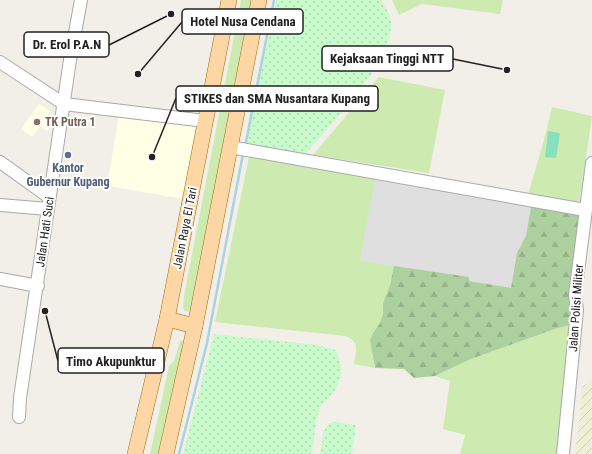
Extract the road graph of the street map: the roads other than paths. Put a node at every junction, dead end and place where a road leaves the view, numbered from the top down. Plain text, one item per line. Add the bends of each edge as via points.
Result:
1 (81, 0) edge
2 (229, 0) edge
3 (259, 0) edge
4 (0, 62) edge
5 (64, 104) junction
6 (205, 121) junction
7 (239, 149) junction
8 (0, 162) edge
9 (592, 163) edge
10 (49, 203) junction
11 (0, 205) edge
12 (585, 210) junction
13 (0, 279) edge
14 (38, 286) junction
15 (167, 319) junction
16 (195, 326) junction
17 (19, 418) dead end
18 (135, 454) edge
19 (166, 454) edge
20 (562, 454) edge

1 - 5 street, Jalan Hati Suci
2 - 6 main road, Jalan Raya El Tari
3 - 7 main road
4 - 5 street
5 - 6 street
5 - 10 street, Jalan Hati Suci
6 - 15 main road, Jalan Raya El Tari
7 - 12 street
7 - 16 main road
8 - 10 street
9 - 12 street, Jalan Polisi Militer
10 - 11 street
10 - 14 street, Jalan Hati Suci
12 - 20 street, Jalan Polisi Militer
13 - 14 street
14 - 17 street, Jalan Hati Suci
15 - 16 main road
15 - 18 main road, Jalan Raya El Tari
16 - 19 main road

